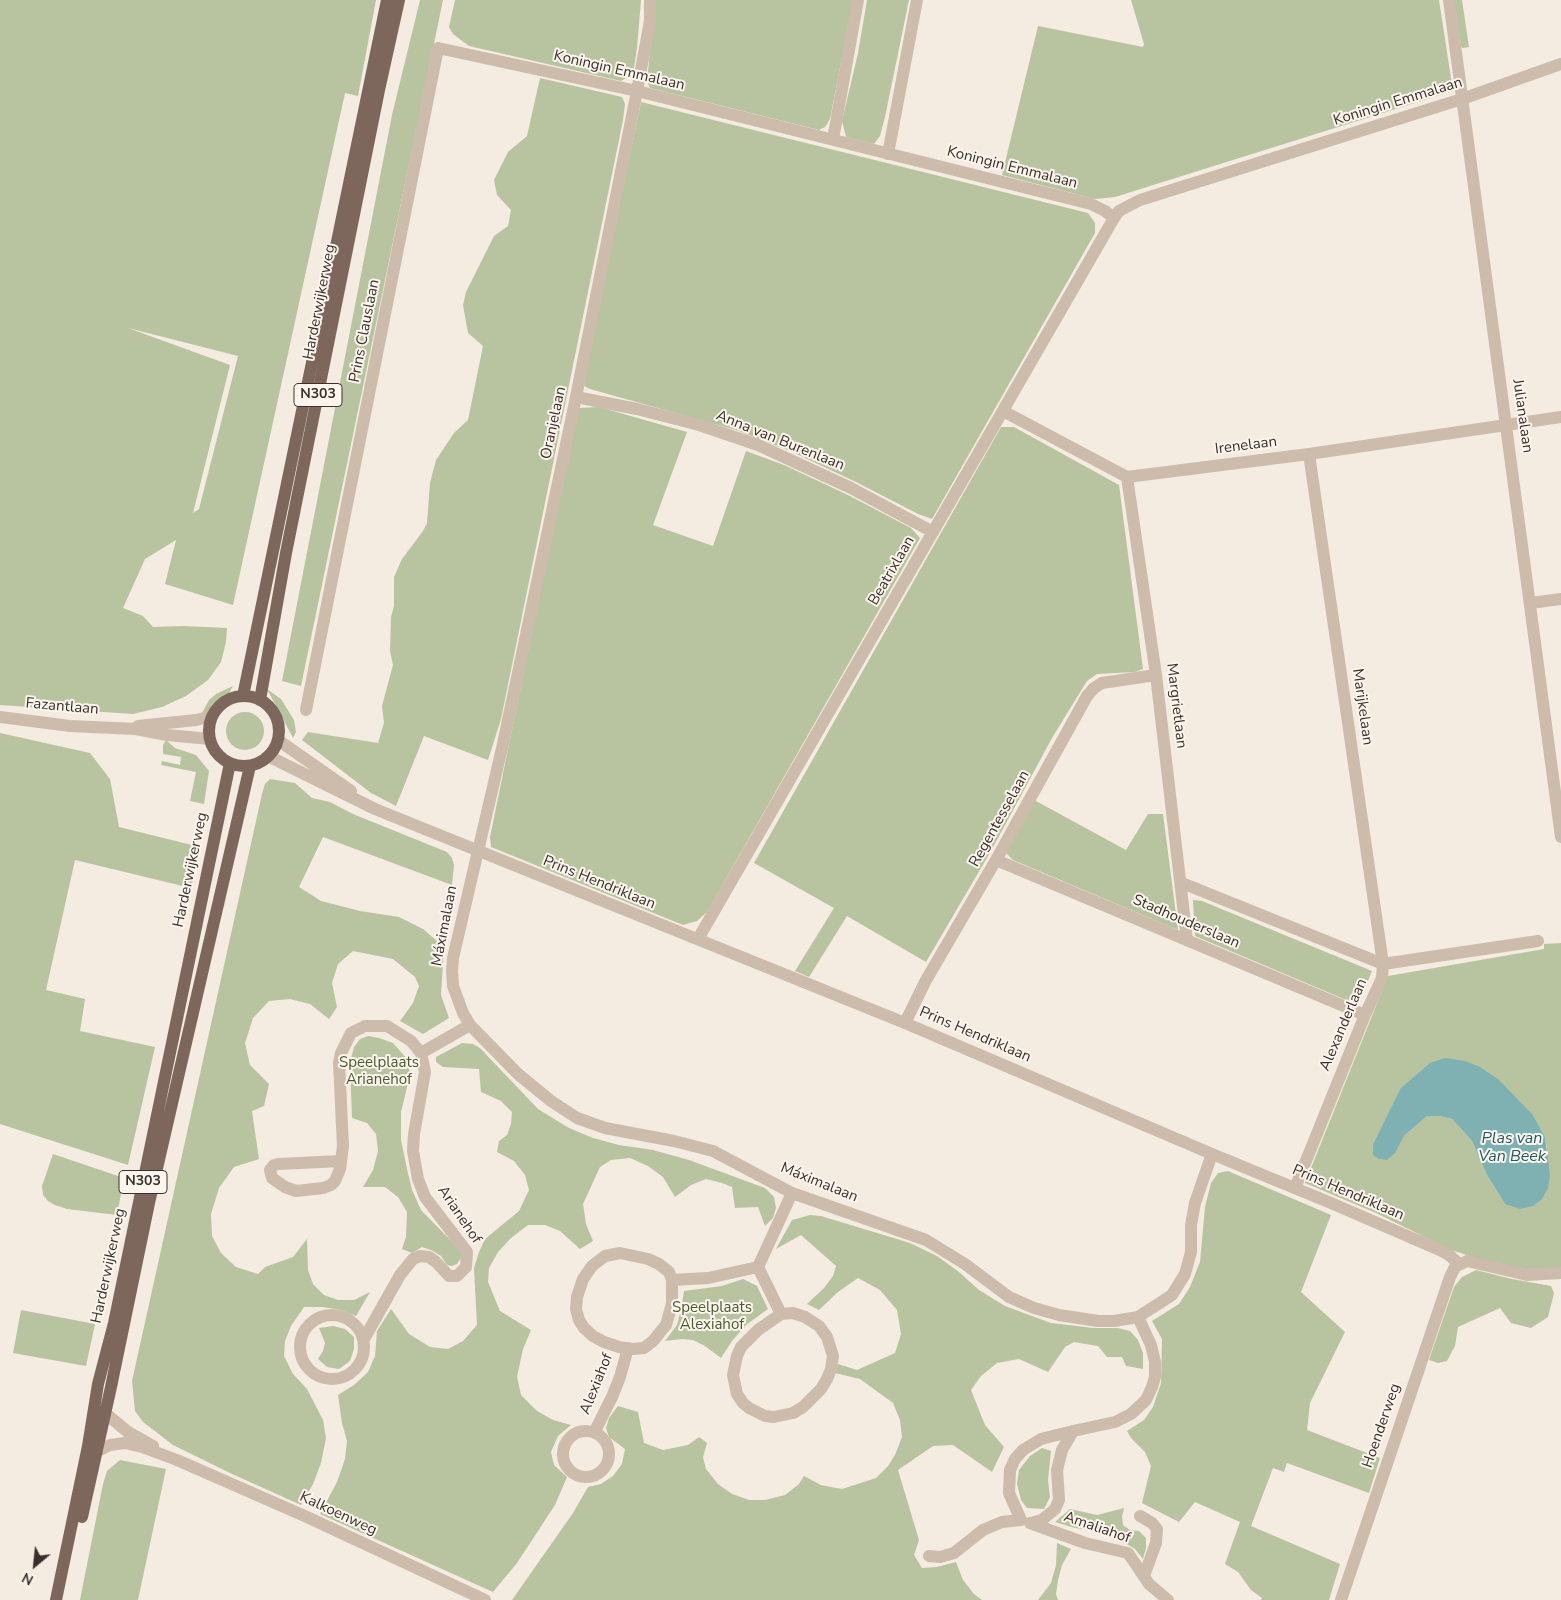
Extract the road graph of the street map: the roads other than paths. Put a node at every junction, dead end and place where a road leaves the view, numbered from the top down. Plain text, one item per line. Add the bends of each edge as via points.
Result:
1 (387, 0) edge
2 (399, 0) edge
3 (650, 0) edge
4 (858, 0) edge
5 (917, 0) edge
6 (1449, 0) edge
7 (438, 48) joint
8 (1561, 64) edge
9 (637, 91) junction
10 (1462, 99) junction
11 (833, 139) junction
12 (888, 154) junction
13 (1114, 218) junction
14 (576, 397) junction
15 (1004, 411) junction
16 (1561, 417) edge
17 (1506, 426) junction
18 (1309, 454) junction
19 (1127, 476) junction
20 (933, 532) junction
21 (1561, 599) edge
22 (1531, 603) junction
23 (1156, 675) junction
24 (242, 696) junction
25 (260, 700) junction
26 (306, 710) dead end
27 (212, 716) junction
28 (0, 717) edge
29 (121, 728) junction
30 (210, 740) junction
31 (278, 740) junction
32 (268, 756) junction
33 (230, 763) junction
34 (250, 766) junction
35 (375, 809) junction
36 (1561, 837) edge
37 (478, 852) junction
38 (996, 860) junction
39 (1182, 883) junction
40 (698, 939) junction
41 (1187, 940) junction
42 (1538, 941) dead end
43 (1383, 964) junction
44 (1365, 1015) junction
45 (905, 1023) junction
46 (470, 1025) junction
47 (421, 1053) junction
48 (1212, 1154) junction
49 (341, 1161) junction
50 (1295, 1188) junction
51 (792, 1193) junction
52 (1459, 1264) junction
53 (758, 1267) junction
54 (1561, 1273) edge
55 (672, 1280) junction
56 (781, 1314) junction
57 (1138, 1317) junction
58 (364, 1339) junction
59 (628, 1348) junction
60 (105, 1413) junction
61 (595, 1431) dead end
62 (1073, 1431) junction
63 (96, 1452) junction
64 (177, 1460) junction
65 (1140, 1516) dead end
66 (1026, 1522) junction
67 (929, 1556) dead end
68 (1144, 1576) junction
69 (56, 1600) edge
70 (65, 1600) edge
71 (485, 1600) edge
72 (1168, 1600) edge
73 (1341, 1600) edge

1 - 24 main road, Harderwijkerweg / N303
2 - 25 main road, Harderwijkerweg / N303 via 286,552
3 - 9 street, Oranjelaan via 650,21
4 - 11 street
5 - 12 street
6 - 10 street, Julianalaan
7 - 9 street, Koningin Emmalaan
7 - 26 street, Prins Clauslaan
8 - 10 street, Koningin Emmalaan
9 - 11 street, Koningin Emmalaan
9 - 14 street, Oranjelaan
10 - 13 street, Koningin Emmalaan via 1140,200 1119,211
10 - 17 street, Julianalaan
11 - 12 street, Koningin Emmalaan
12 - 13 street, Koningin Emmalaan via 1091,204
13 - 15 street, Beatrixlaan
14 - 20 street, Anna van Burenlaan via 637,409 758,445 851,488
14 - 37 street, Oranjelaan
15 - 19 street
15 - 20 street, Beatrixlaan
16 - 17 street, Irenelaan
17 - 18 street, Irenelaan
17 - 22 street, Julianalaan
18 - 19 street, Irenelaan
18 - 43 street, Marijkelaan
19 - 23 street, Margrietlaan
20 - 40 street, Beatrixlaan
21 - 22 street
22 - 36 street, Julianalaan
23 - 38 street, Regentesselaan via 1102,683 1090,692
23 - 39 street, Margrietlaan
24 - 25 main road
24 - 27 main road via 230,699
25 - 31 main road via 276,717
27 - 29 street, Fazantlaan
27 - 30 main road
28 - 29 street, Fazantlaan via 70,726
29 - 30 street, Fazantlaan
30 - 33 main road via 221,758
31 - 32 main road
31 - 35 street, Prins Hendriklaan
32 - 34 main road
32 - 35 street, Prins Hendriklaan
33 - 34 main road
33 - 69 main road, Harderwijkerweg / N303 via 114,1323 98,1384
34 - 60 main road, Harderwijkerweg / N303 via 148,1203
35 - 37 street, Prins Hendriklaan
37 - 40 street, Prins Hendriklaan
37 - 46 street, Máximalaan via 452,971 456,1000
38 - 41 street, Stadhouderslaan
38 - 45 street, Regentesselaan via 924,982
39 - 41 street, Margrietlaan
39 - 43 street
40 - 45 street, Prins Hendriklaan
41 - 44 street, Stadhouderslaan
42 - 43 street, Alexanderlaan
43 - 44 street, Alexanderlaan via 1382,978
44 - 50 street, Alexanderlaan
45 - 48 street, Prins Hendriklaan
46 - 47 street
46 - 51 street, Máximalaan via 518,1074 550,1101 577,1118 605,1128 713,1151
47 - 49 street via 411,1041 387,1026 365,1026 351,1033 341,1053 340,1063
47 - 58 street, Arianehof via 425,1072 413,1151 418,1179 425,1196 468,1252 466,1267 457,1276 449,1276 428,1257 413,1259 400,1274
48 - 50 street, Prins Hendriklaan
48 - 57 street, Máximalaan via 1195,1203 1191,1252 1185,1274 1172,1296
49 - 49 street via 278,1164 270,1170 272,1178 285,1187 296,1191 312,1190 331,1185
50 - 52 street, Prins Hendriklaan via 1442,1251
51 - 53 street
51 - 57 street, Máximalaan via 926,1240 1009,1297 1034,1308 1098,1321
52 - 54 street via 1472,1261 1527,1275
52 - 73 street, Hoenderweg via 1450,1277
53 - 55 street via 708,1278
53 - 56 street
55 - 59 street, Alexiahof via 672,1304 666,1325 644,1348
55 - 59 street, Alexiahof via 669,1272 659,1264 633,1254 605,1256 588,1271 577,1297 579,1320 593,1336
56 - 56 street via 794,1313 818,1326 827,1337 833,1356 831,1369 821,1389 803,1407 793,1413 765,1416 743,1403 737,1394 733,1375 741,1347
57 - 62 street via 1155,1362 1155,1377 1146,1400 1116,1422
58 - 58 street, Arianehof via 349,1319 337,1315 324,1316 313,1321 304,1331 300,1342 301,1355 306,1366 316,1375 340,1378 352,1373 360,1363
59 - 61 street, Alexiahof via 620,1377
60 - 63 main road, Harderwijkerweg / N303
60 - 64 street, Kalkoenweg via 128,1432
62 - 66 street, Amaliahof via 1060,1457 1057,1470 1059,1500 1055,1509 1042,1520
62 - 66 street via 1041,1439 1023,1450 1015,1460 1010,1470 1009,1493
63 - 64 street, Kalkoenweg via 110,1445 125,1443
63 - 70 main road, Harderwijkerweg / N303
64 - 71 street, Kalkoenweg
65 - 68 street, Amaliahof via 1157,1529 1156,1543
66 - 67 street, Amaliahof via 1002,1522 983,1530 954,1552 940,1557
66 - 68 street, Amaliahof via 1085,1543 1128,1553
68 - 72 street, Amaliahof

